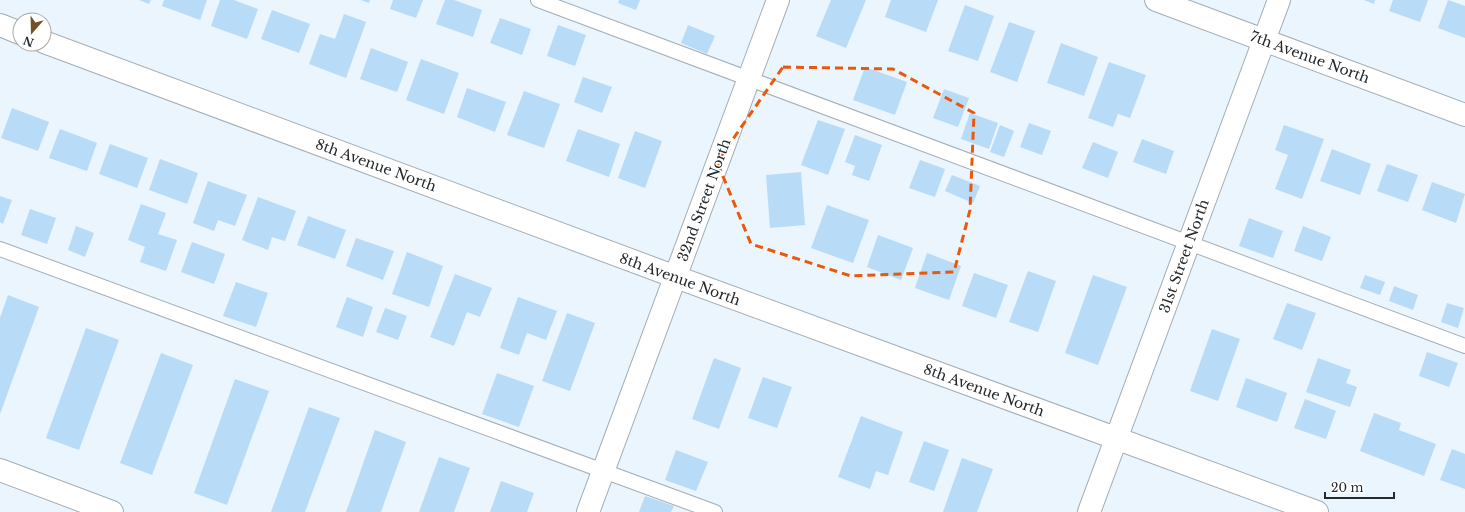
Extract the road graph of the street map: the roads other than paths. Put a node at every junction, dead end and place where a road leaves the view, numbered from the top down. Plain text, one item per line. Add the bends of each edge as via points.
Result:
1 (538, 0) edge
2 (778, 0) edge
3 (1156, 0) edge
4 (1279, 0) edge
5 (0, 25) edge
6 (12, 30) edge
7 (1264, 40) junction
8 (52, 45) edge
9 (749, 78) junction
10 (1465, 115) edge
11 (1189, 244) junction
12 (0, 248) edge
13 (676, 277) junction
14 (1465, 346) edge
15 (1116, 438) junction
16 (0, 470) edge
17 (603, 471) junction
18 (112, 512) edge
19 (588, 512) edge
20 (715, 512) edge
21 (1088, 512) edge
22 (1317, 512) edge

1 - 9 lane
2 - 9 street, 32nd Street North
3 - 7 street, 7th Avenue North
4 - 7 street, 31st Street North
5 - 6 street
7 - 10 street, 7th Avenue North
7 - 11 street, 31st Street North
8 - 13 street, 8th Avenue North
9 - 11 lane
9 - 13 street, 32nd Street North
11 - 14 lane
11 - 15 street, 31st Street North
12 - 17 lane
13 - 15 street, 8th Avenue North
13 - 17 street, 32nd Street North
15 - 21 street, 31st Street North
15 - 22 street, 8th Avenue North
16 - 18 street
17 - 19 street, 32nd Street North
17 - 20 lane

